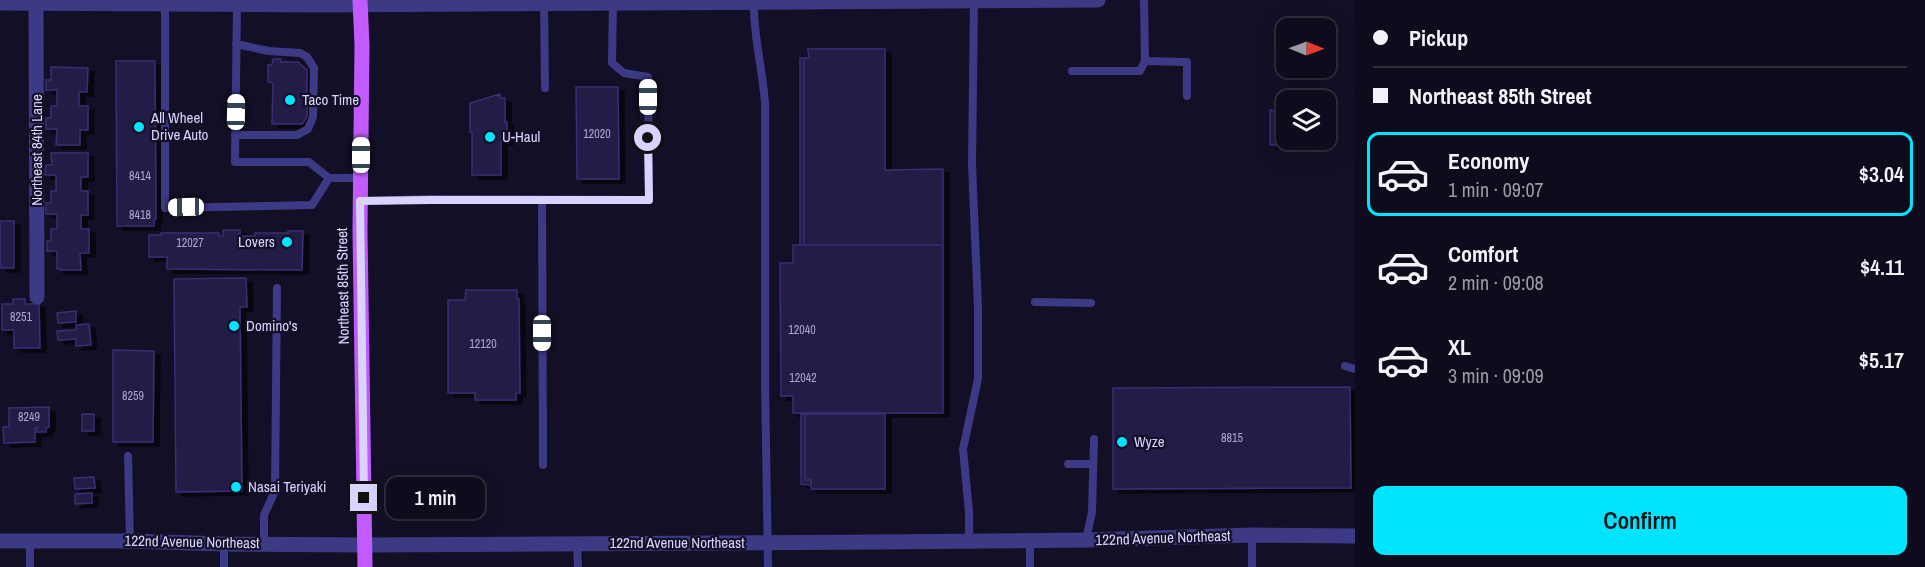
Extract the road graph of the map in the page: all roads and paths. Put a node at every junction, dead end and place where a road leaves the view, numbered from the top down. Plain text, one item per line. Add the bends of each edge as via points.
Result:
1 (1098, 0) edge
2 (1144, 0) edge
3 (126, 1) edge
4 (362, 1) edge
5 (612, 1) edge
6 (686, 1) edge
7 (974, 1) edge
8 (36, 2) junction
9 (567, 2) edge
10 (754, 2) junction
11 (0, 3) edge
12 (165, 3) junction
13 (544, 3) junction
14 (237, 4) junction
15 (236, 44) junction
16 (1144, 62) junction
17 (1072, 71) dead end
18 (545, 88) dead end
19 (1187, 96) dead end
20 (235, 135) junction
21 (329, 178) junction
22 (360, 178) junction
23 (542, 200) junction
24 (360, 201) junction
25 (278, 288) dead end
26 (37, 297) dead end
27 (1035, 302) dead end
28 (1091, 303) dead end
29 (1345, 366) dead end
30 (1355, 369) edge
31 (1094, 439) dead end
32 (128, 456) dead end
33 (1068, 464) dead end
34 (1094, 464) junction
35 (543, 465) dead end
36 (1252, 535) junction
37 (1355, 536) edge
38 (1030, 540) junction
39 (1086, 540) junction
40 (0, 541) edge
41 (30, 541) junction
42 (130, 541) junction
43 (969, 541) junction
44 (768, 543) junction
45 (224, 544) junction
46 (264, 544) junction
47 (577, 544) junction
48 (365, 545) junction
49 (30, 567) edge
50 (224, 567) edge
51 (365, 567) edge
52 (578, 567) edge
53 (768, 567) edge
54 (1030, 567) edge
55 (1252, 567) edge

1 - 7 street
2 - 16 lane
3 - 8 street
3 - 12 street
4 - 13 street
4 - 14 street
4 - 22 main road, Northeast 85th Street
5 - 6 street
5 - 9 street
5 - 23 lane via 612,63 624,73 648,77 649,200
6 - 10 street
7 - 10 street
7 - 43 lane via 972,165 978,379 963,449
8 - 11 street
8 - 26 street, Northeast 84th Lane
9 - 13 street
10 - 44 lane via 765,104
12 - 14 street
12 - 21 lane via 165,208 312,205
13 - 18 lane
14 - 15 lane
15 - 20 lane
15 - 20 lane via 300,53 314,68 313,117 308,129 297,135
16 - 17 lane via 1140,71
16 - 19 lane via 1187,62
20 - 21 lane via 235,162 309,162
21 - 22 lane
22 - 24 main road, Northeast 85th Street
23 - 24 lane
23 - 35 lane
24 - 48 main road, Northeast 85th Street
25 - 46 lane via 275,491 264,515
27 - 28 lane
29 - 30 lane
31 - 34 lane
32 - 42 lane
33 - 34 lane
34 - 39 lane via 1092,512
36 - 37 street, 122nd Avenue Northeast
36 - 39 street, 122nd Avenue Northeast
36 - 55 lane
38 - 39 street, 122nd Avenue Northeast
38 - 43 street, 122nd Avenue Northeast
38 - 54 lane
40 - 41 street, 122nd Avenue Northeast
41 - 42 street, 122nd Avenue Northeast
41 - 49 lane
42 - 45 street, 122nd Avenue Northeast
43 - 44 street, 122nd Avenue Northeast
44 - 47 street, 122nd Avenue Northeast
44 - 53 lane
45 - 46 street, 122nd Avenue Northeast
45 - 50 lane
46 - 48 street, 122nd Avenue Northeast
47 - 48 street, 122nd Avenue Northeast
47 - 52 lane
48 - 51 main road, Northeast 85th Street

